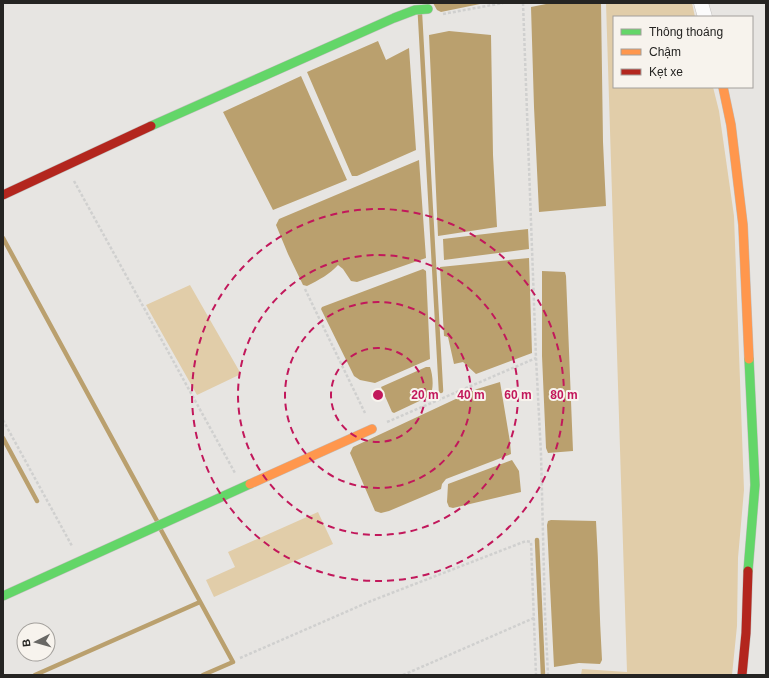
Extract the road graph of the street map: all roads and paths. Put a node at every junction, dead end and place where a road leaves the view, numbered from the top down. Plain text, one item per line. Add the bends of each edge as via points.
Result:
1 (503, 3) edge
2 (524, 3) edge
3 (701, 3) edge
4 (428, 9) joint
5 (705, 16) edge
6 (723, 88) edge
7 (66, 166) junction
8 (3, 195) edge
9 (305, 289) dead end
10 (536, 358) junction
11 (3, 420) edge
12 (372, 429) junction
13 (243, 488) junction
14 (80, 561) junction
15 (3, 596) edge
16 (534, 618) junction
17 (240, 658) dead end
18 (403, 675) edge
19 (536, 675) edge
20 (548, 675) edge
21 (742, 675) edge

1 - 4 path via 445,14 435,14
2 - 10 path
3 - 5 street
4 - 7 street via 415,10 394,18
6 - 21 street via 731,125 743,225 755,485 749,545 746,650
7 - 8 street
7 - 13 path
9 - 12 path
10 - 12 path
10 - 20 path
11 - 14 path
12 - 13 street
13 - 14 street
14 - 15 street
16 - 17 path via 531,542 526,541 372,600
16 - 18 path
16 - 19 path

